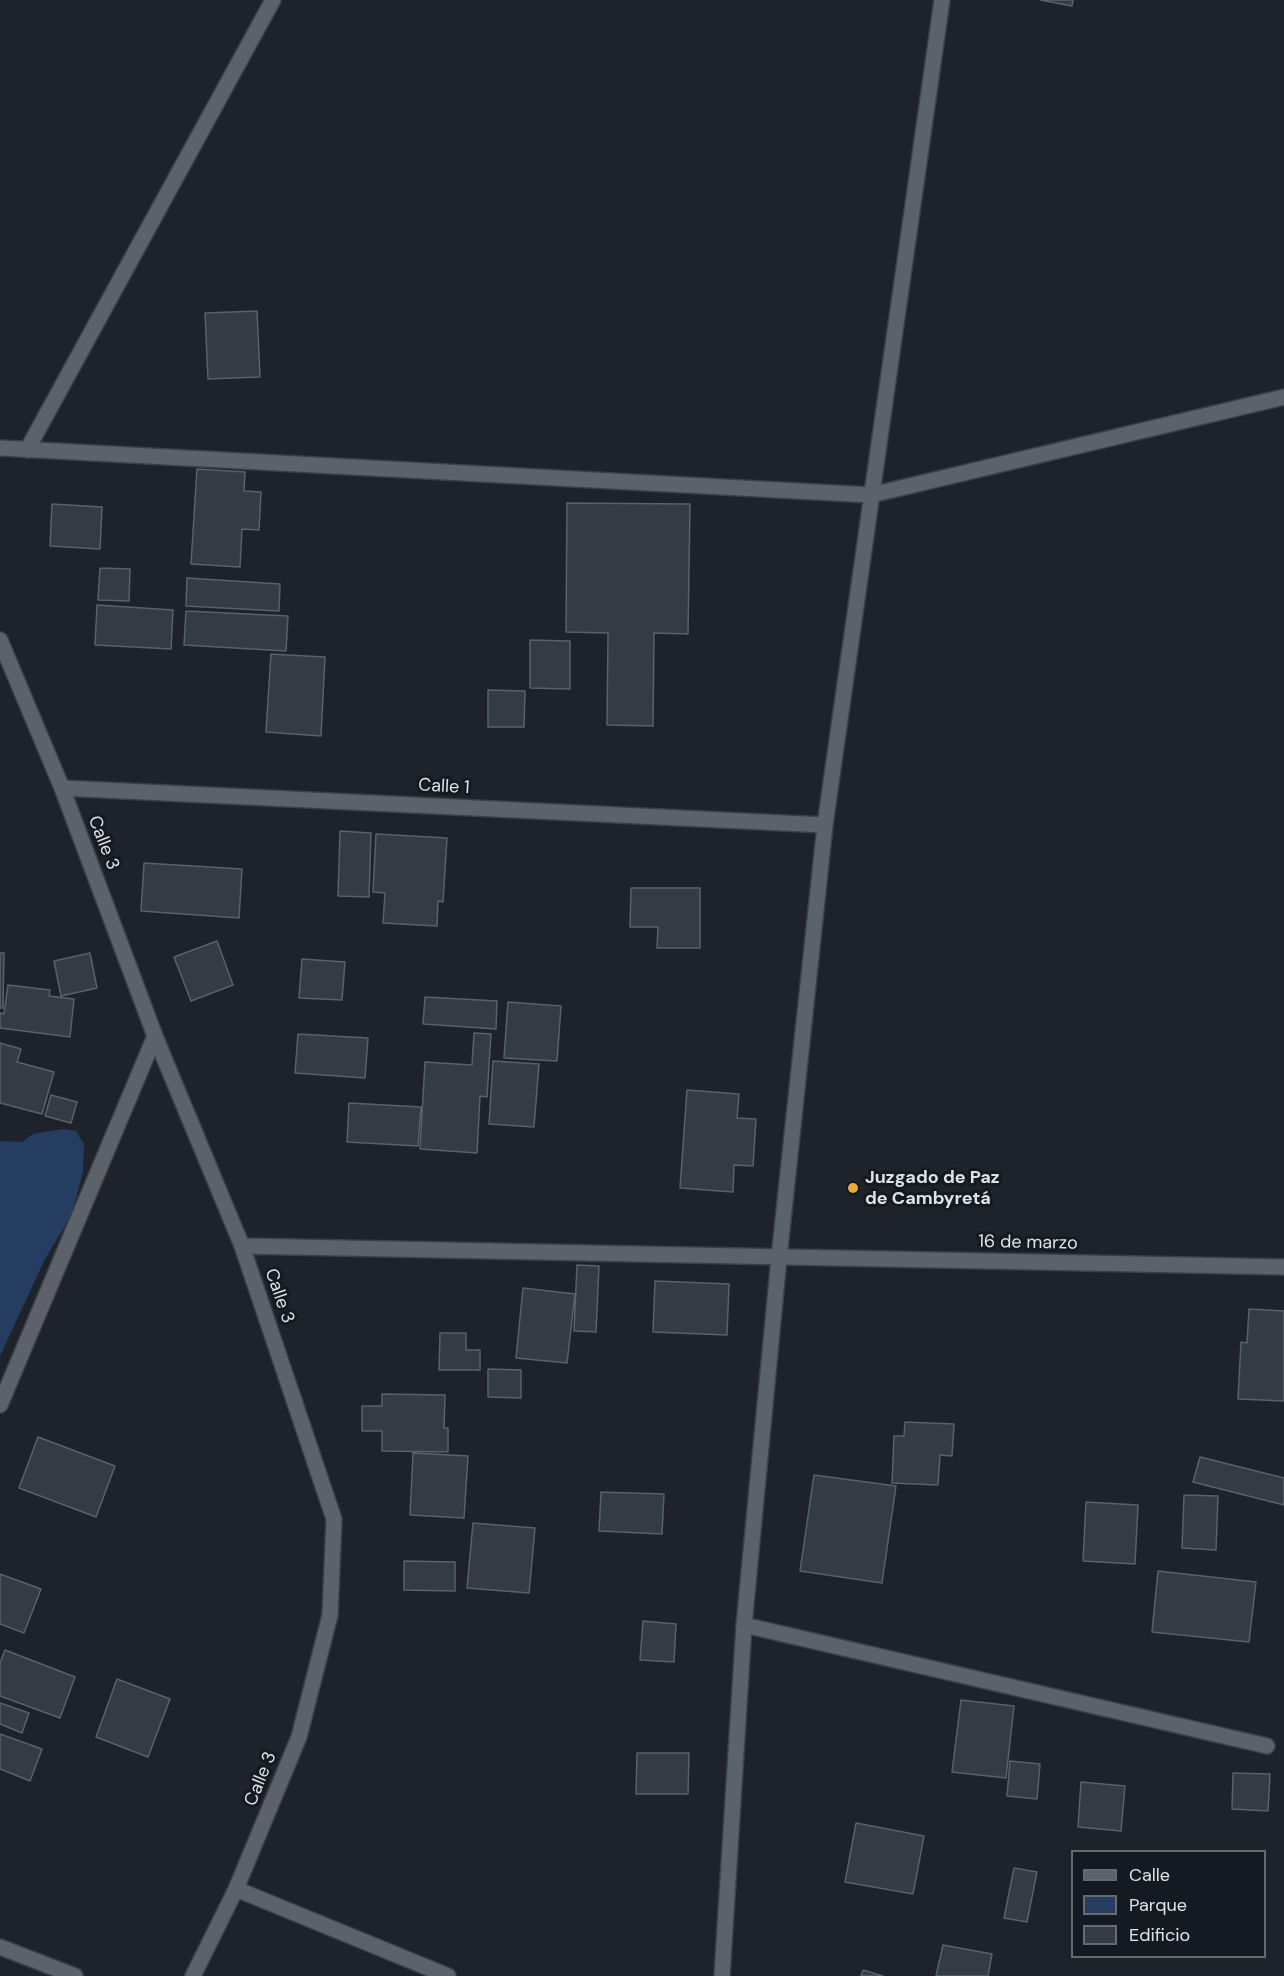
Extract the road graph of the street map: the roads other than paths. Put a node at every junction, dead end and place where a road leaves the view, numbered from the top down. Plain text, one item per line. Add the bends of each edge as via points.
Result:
1 (273, 0) edge
2 (942, 0) edge
3 (1284, 397) edge
4 (0, 447) edge
5 (27, 450) junction
6 (871, 495) junction
7 (0, 640) edge
8 (62, 788) junction
9 (825, 825) junction
10 (155, 1036) junction
11 (242, 1246) junction
12 (775, 1258) junction
13 (1284, 1267) edge
14 (0, 1405) edge
15 (744, 1625) junction
16 (1267, 1746) dead end
17 (236, 1889) junction
18 (0, 1947) edge
19 (75, 1976) edge
20 (193, 1976) edge
21 (448, 1976) edge
22 (722, 1976) edge

1 - 5 street
2 - 6 street
3 - 6 street
4 - 5 street
5 - 6 street
6 - 9 street
7 - 8 street, Calle 3
8 - 9 street, Calle 1
8 - 10 street, Calle 3
9 - 12 street
10 - 11 street, Calle 3
10 - 14 street
11 - 12 street, 16 de marzo
11 - 17 street, Calle 3 via 334,1519 330,1615 299,1737
12 - 13 street, 16 de marzo
12 - 15 street
15 - 16 street
15 - 22 street
17 - 20 street, Calle 3
17 - 21 street
18 - 19 street

